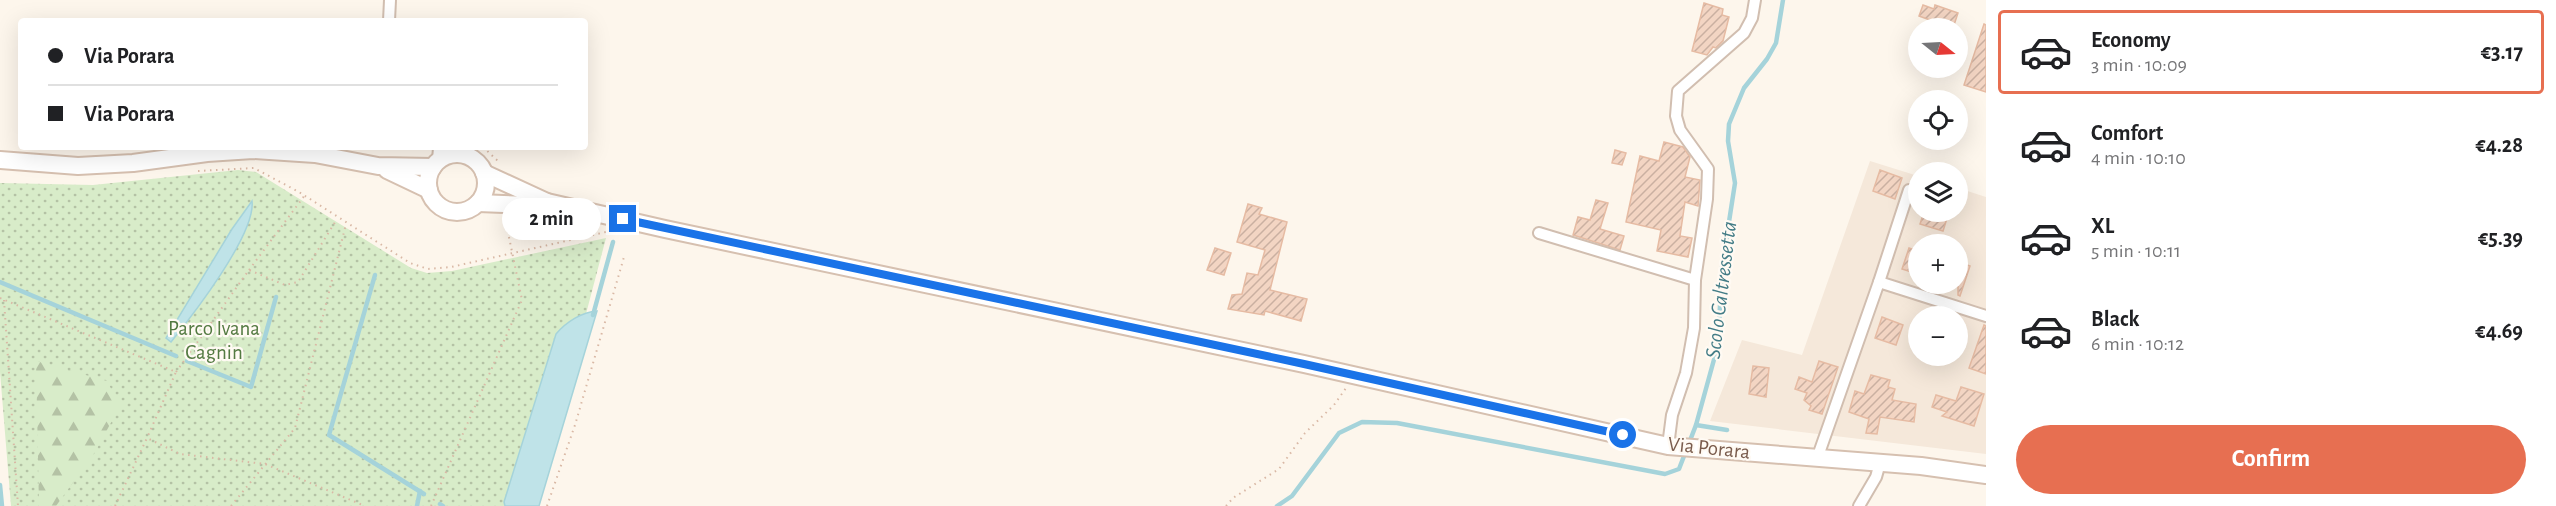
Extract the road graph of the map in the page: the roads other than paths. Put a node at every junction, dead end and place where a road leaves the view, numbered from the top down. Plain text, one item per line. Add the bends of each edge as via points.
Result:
1 (390, 0) edge
2 (1755, 0) edge
3 (389, 18) edge
4 (461, 151) edge
5 (437, 158) edge
6 (2, 160) edge
7 (378, 166) junction
8 (484, 173) junction
9 (429, 190) junction
10 (1908, 193) edge
11 (546, 202) junction
12 (478, 203) junction
13 (1539, 233) dead end
14 (1695, 280) junction
15 (1879, 282) junction
16 (1986, 316) edge
17 (1674, 447) junction
18 (1818, 456) junction
19 (1880, 463) junction
20 (1986, 475) edge
21 (1858, 506) edge

1 - 3 street
2 - 14 street via 1744,33 1678,92 1676,116 1680,130 1708,169
4 - 5 street, Via Porara
4 - 8 street, Via Porara via 478,163
5 - 7 street, Via Porara
5 - 9 street
6 - 7 street, Via Porara via 78,166 133,164 253,150 315,154
7 - 9 street, Via Porara
8 - 11 street, Via Porara
8 - 12 street via 485,189
9 - 12 street, Via Porara via 434,201 446,210 466,211
10 - 15 street
11 - 12 street, Via Porara
11 - 17 street, Via Porara
13 - 14 street
14 - 17 street via 1694,328 1686,373 1672,415
15 - 16 street
15 - 18 street
17 - 18 street, Via Porara
18 - 19 street, Via Porara
19 - 20 street, Via Porara
19 - 21 street

